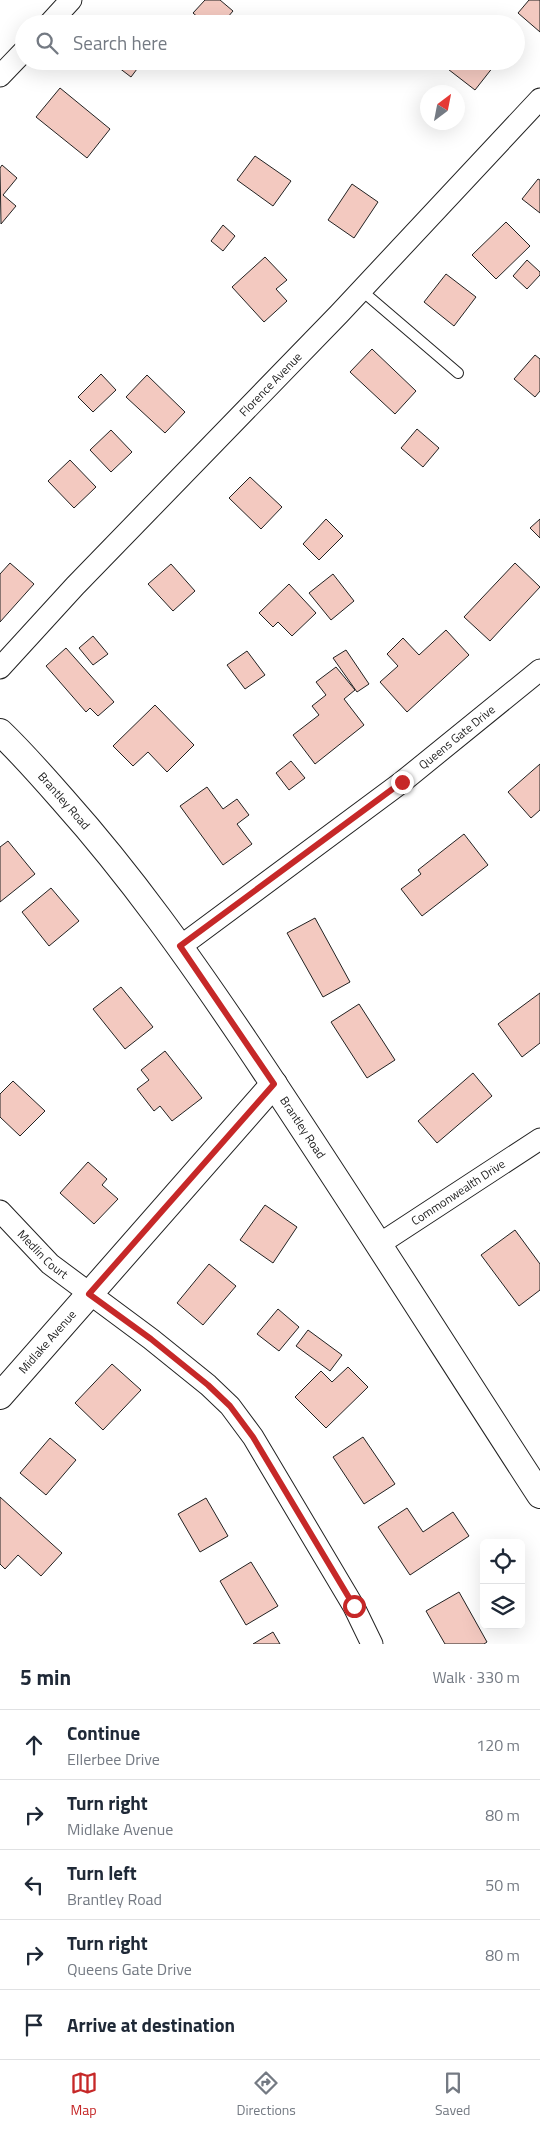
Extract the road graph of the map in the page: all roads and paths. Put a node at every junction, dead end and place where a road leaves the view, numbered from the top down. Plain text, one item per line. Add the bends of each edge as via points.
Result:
1 (71, 0) edge
2 (57, 15) edge
3 (15, 60) edge
4 (0, 76) edge
5 (540, 99) edge
6 (361, 290) junction
7 (458, 372) dead end
8 (0, 668) edge
9 (540, 670) edge
10 (0, 732) edge
11 (180, 946) junction
12 (274, 1084) junction
13 (540, 1139) edge
14 (0, 1211) edge
15 (378, 1245) junction
16 (89, 1294) junction
17 (0, 1396) edge
18 (540, 1495) edge
19 (372, 1644) edge

1 - 2 street
3 - 4 street
5 - 6 street, Florence Avenue
6 - 7 lane
6 - 8 street, Florence Avenue via 82,578
9 - 11 street, Queens Gate Drive via 402,782
10 - 11 street, Brantley Road via 18,748 102,844
11 - 12 street, Brantley Road
12 - 15 street, Brantley Road
12 - 16 street, Midlake Avenue
13 - 15 street, Commonwealth Drive
14 - 16 street, Medlin Court via 50,1264
15 - 18 street, Brantley Road
16 - 17 street, Midlake Avenue
16 - 19 street, Medlin Court via 151,1339 230,1406 253,1437 354,1606

